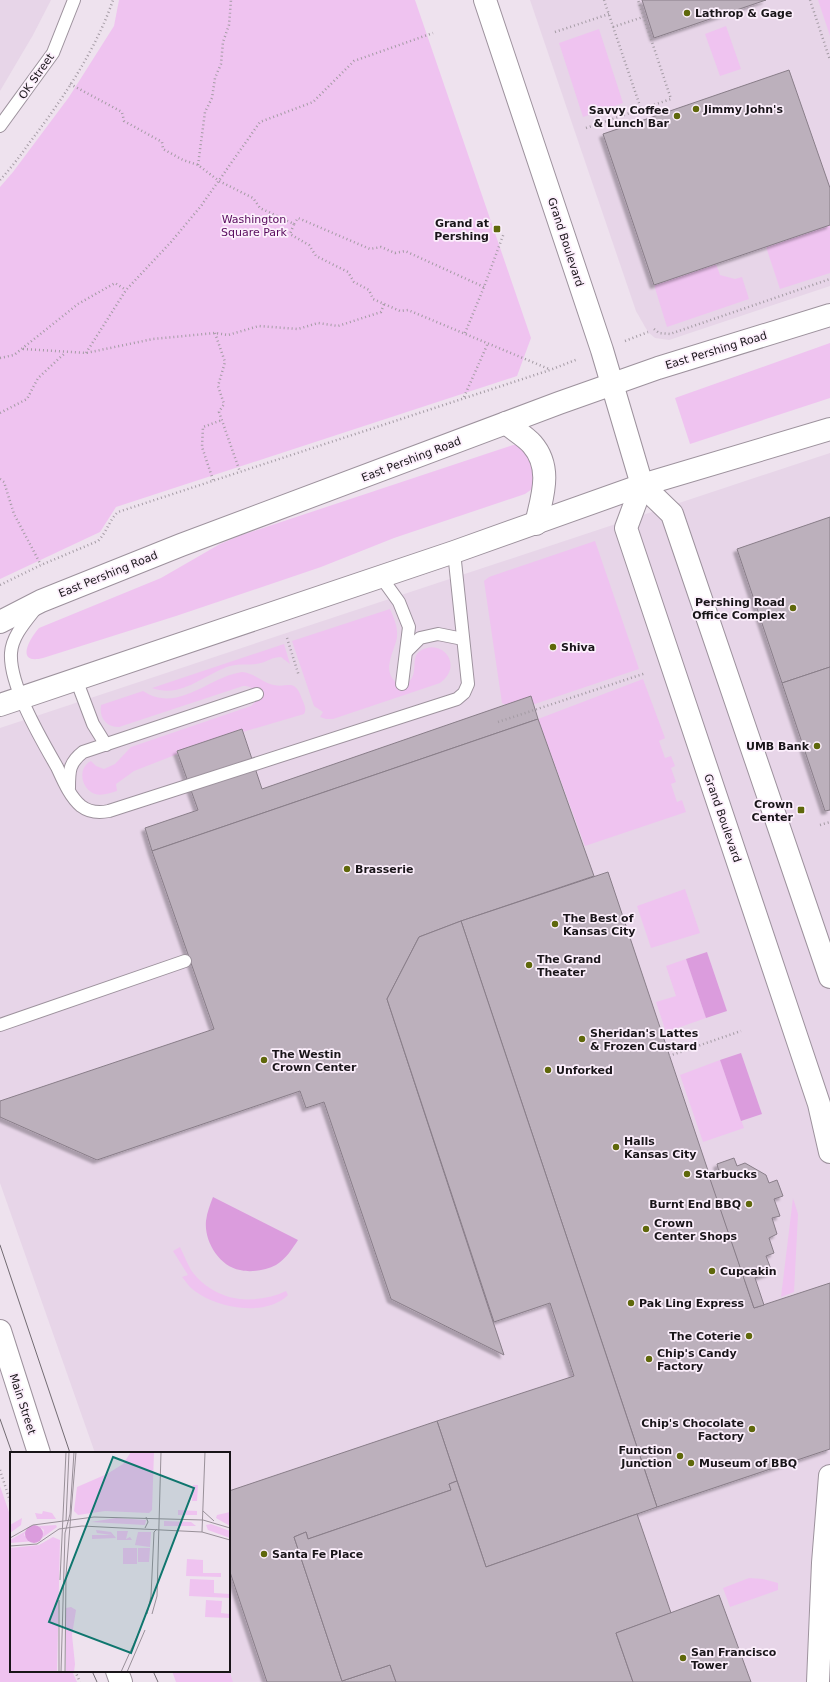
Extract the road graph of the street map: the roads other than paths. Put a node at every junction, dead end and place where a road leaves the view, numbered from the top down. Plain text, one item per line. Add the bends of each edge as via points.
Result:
1 (74, 0) edge
2 (485, 0) edge
3 (0, 126) edge
4 (830, 315) edge
5 (612, 384) junction
6 (506, 423) junction
7 (830, 428) edge
8 (642, 485) junction
9 (536, 524) junction
10 (454, 552) junction
11 (381, 577) junction
12 (41, 601) junction
13 (0, 622) edge
14 (463, 639) junction
15 (407, 651) junction
16 (76, 679) junction
17 (402, 684) dead end
18 (257, 694) dead end
19 (22, 697) junction
20 (0, 705) edge
21 (106, 745) junction
22 (69, 790) junction
23 (185, 961) dead end
24 (830, 977) edge
25 (0, 1025) edge
26 (830, 1152) edge
27 (0, 1331) edge
28 (39, 1452) edge
29 (830, 1476) edge
30 (117, 1672) edge
31 (121, 1682) edge
32 (818, 1682) edge

1 - 3 lane, OK Street via 53,53
2 - 5 main road, Grand Boulevard
4 - 5 main road, East Pershing Road
5 - 6 main road, East Pershing Road
5 - 8 main road, Grand Boulevard
6 - 9 main road via 533,445 544,471 545,487
6 - 12 main road, East Pershing Road via 181,545
7 - 8 main road
8 - 9 main road
8 - 24 main road, Grand Boulevard via 672,514
8 - 26 main road, Grand Boulevard via 626,528 819,1104
9 - 10 main road
10 - 11 main road
10 - 14 lane
11 - 15 lane via 399,602 410,627
11 - 16 main road
12 - 13 main road, East Pershing Road
12 - 19 lane via 17,634 11,652 12,667
14 - 15 lane via 438,634 420,638
14 - 22 lane via 468,684 464,693 457,699 109,811 89,811 80,805
15 - 17 lane
16 - 19 main road
16 - 21 lane via 93,724
18 - 21 lane
19 - 20 main road
19 - 22 lane via 32,723
21 - 22 lane via 83,752 74,760 69,774
23 - 25 lane
27 - 28 main road, Main Street
29 - 32 main road
30 - 31 main road

